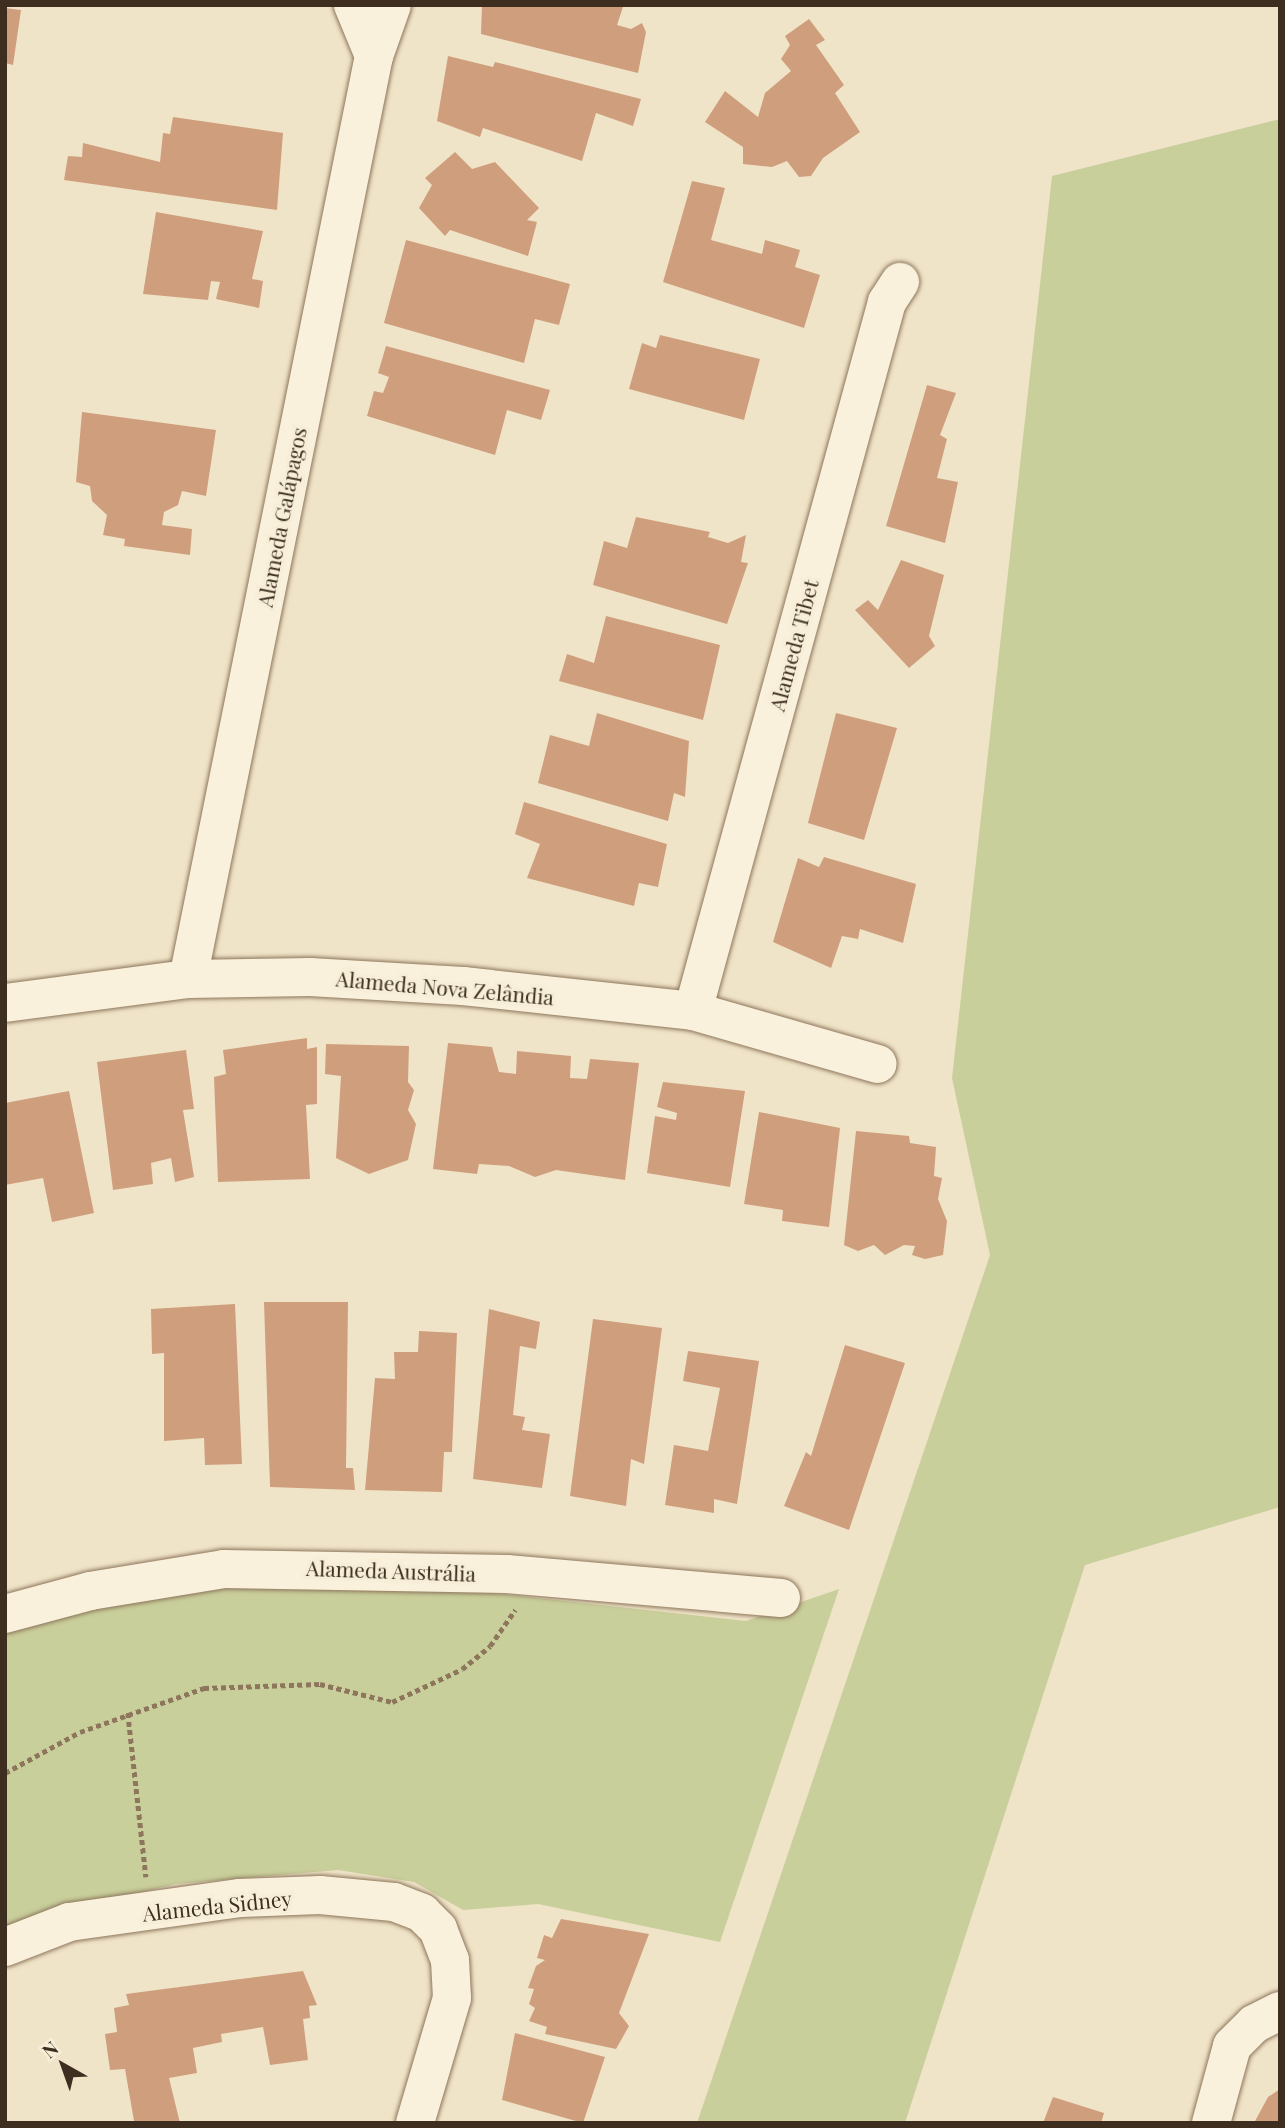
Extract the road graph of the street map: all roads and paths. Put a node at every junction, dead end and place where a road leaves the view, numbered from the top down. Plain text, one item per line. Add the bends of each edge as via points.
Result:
1 (353, 5) edge
2 (392, 5) edge
3 (374, 56) junction
4 (900, 282) dead end
5 (188, 979) junction
6 (5, 1003) edge
7 (693, 1011) junction
8 (878, 1064) dead end
9 (530, 1577) junction
10 (781, 1598) dead end
11 (5, 1614) edge
12 (128, 1713) junction
13 (5, 1773) edge
14 (150, 1912) junction
15 (5, 1947) edge
16 (1280, 2011) edge
17 (415, 2123) edge
18 (1210, 2123) edge

1 - 3 street
2 - 3 street, Alameda Galápagos
3 - 5 street, Alameda Galápagos
4 - 7 street, Alameda Tibet via 887,302
5 - 6 street, Alameda Nova Zelândia
5 - 7 street, Alameda Nova Zelândia via 310,977 463,986
7 - 8 street, Alameda Nova Zelândia
9 - 10 street, Alameda Austrália
9 - 11 street, Alameda Austrália via 360,1567 224,1569 90,1591
9 - 12 path via 490,1646 427,1690 391,1702 320,1684 225,1686 170,1696
12 - 13 path
12 - 14 path
14 - 15 street, Alameda Sidney via 69,1922
14 - 17 street, Alameda Sidney via 240,1898 320,1895 394,1902 422,1913 438,1929 450,1960 452,1998
16 - 18 street via 1254,2024 1232,2046

